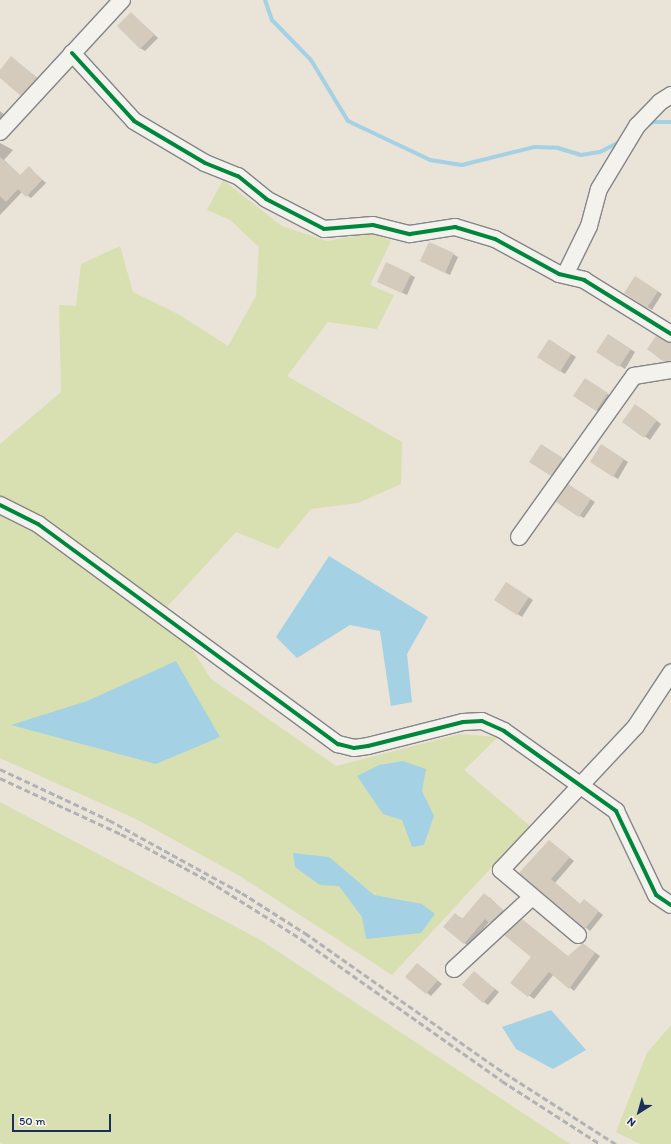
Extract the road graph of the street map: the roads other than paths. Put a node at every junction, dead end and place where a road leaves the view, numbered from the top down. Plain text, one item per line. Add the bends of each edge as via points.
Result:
1 (122, 0) edge
2 (72, 53) junction
3 (671, 95) edge
4 (0, 132) edge
5 (565, 275) junction
6 (671, 334) edge
7 (671, 370) edge
8 (0, 505) edge
9 (519, 537) dead end
10 (671, 673) edge
11 (583, 786) junction
12 (532, 896) junction
13 (671, 905) edge
14 (578, 934) dead end
15 (454, 969) dead end

1 - 2 street
2 - 4 street
2 - 5 street via 134,121 205,164 238,176 266,199 324,229 374,225 410,234 455,226 495,239
3 - 5 street via 660,102 638,126 598,189 589,226
5 - 6 street via 584,280 607,292
7 - 9 street via 634,376
8 - 11 street via 38,524 338,744 354,748 368,746 463,722 482,721 504,731
10 - 11 street via 636,726
11 - 12 street via 501,870
11 - 13 street via 616,811 656,895
12 - 14 street
12 - 15 street

